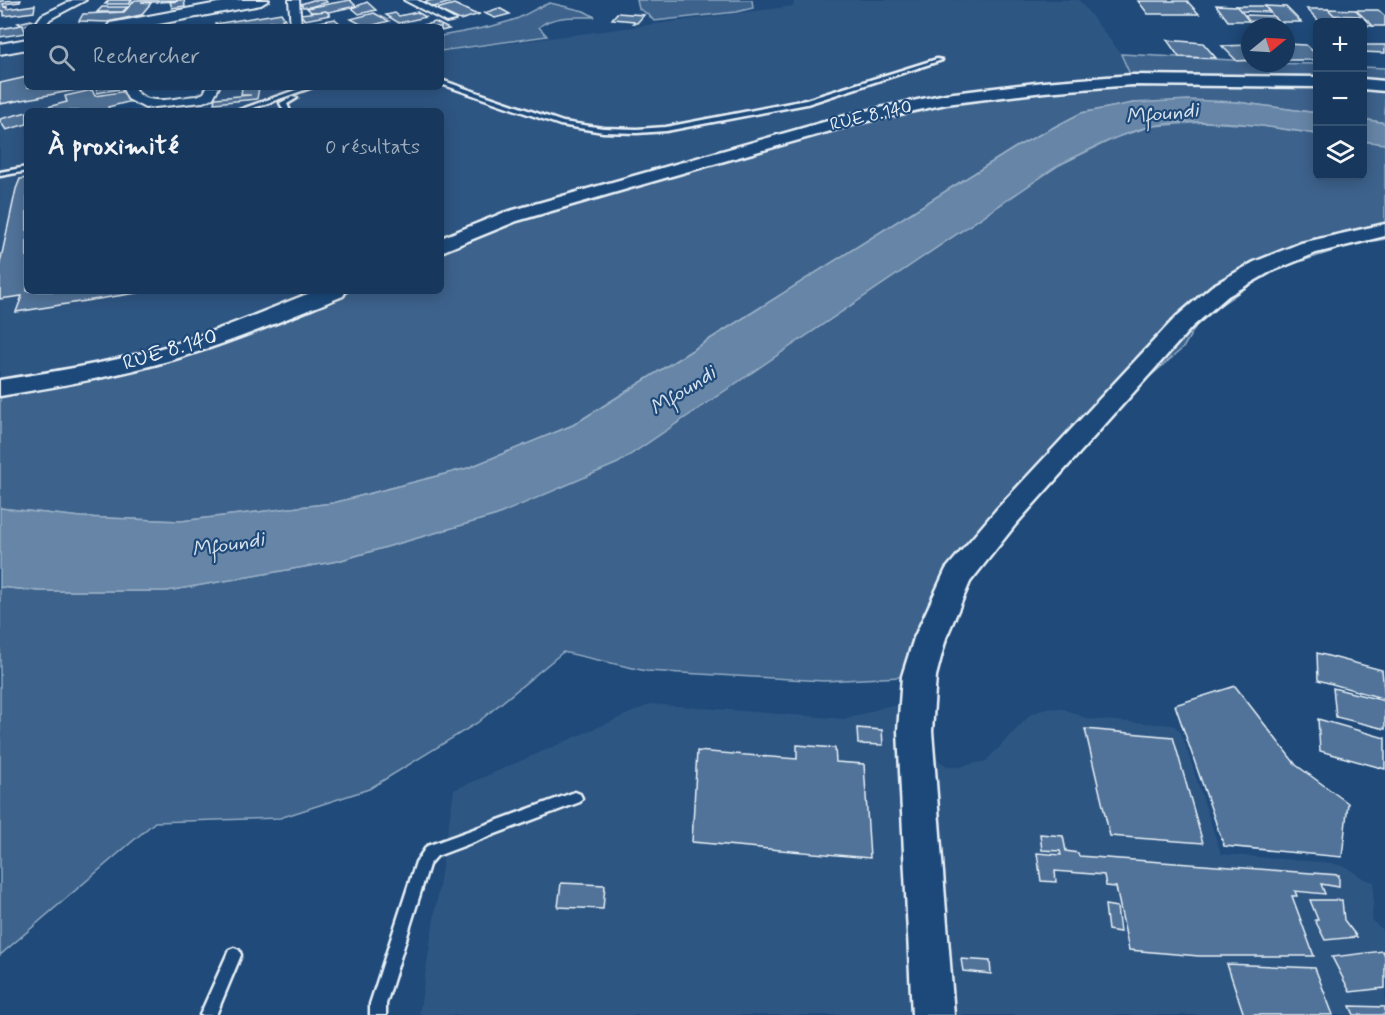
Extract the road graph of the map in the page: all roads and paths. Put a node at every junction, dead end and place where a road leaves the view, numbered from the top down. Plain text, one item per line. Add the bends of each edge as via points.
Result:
1 (81, 0) edge
2 (261, 0) edge
3 (294, 0) edge
4 (409, 0) edge
5 (450, 20) dead end
6 (40, 24) edge
7 (132, 24) edge
8 (296, 24) edge
9 (24, 45) edge
10 (0, 49) edge
11 (939, 60) dead end
12 (1313, 82) edge
13 (444, 83) edge
14 (1367, 84) edge
15 (1385, 86) edge
16 (129, 90) edge
17 (212, 90) edge
18 (302, 90) edge
19 (306, 90) edge
20 (248, 108) edge
21 (286, 108) edge
22 (24, 170) edge
23 (0, 174) edge
24 (1385, 230) edge
25 (444, 245) edge
26 (327, 294) edge
27 (0, 388) edge
28 (575, 798) dead end
29 (234, 954) dead end
30 (208, 1015) edge
31 (378, 1015) edge
32 (933, 1015) edge

1 - 6 street via 46,17
2 - 7 main road
3 - 8 street
4 - 5 street
9 - 10 main road
11 - 13 lane via 807,102 637,131 562,124
12 - 25 main road, RUE 8.140 via 1132,80 946,99 856,118 668,171 510,217
14 - 15 main road
16 - 17 street via 145,104 199,99
18 - 20 lane
19 - 21 lane via 283,103
22 - 23 lane
24 - 32 main road via 1309,248 1262,267 1220,291 1184,322 1006,517 957,577 919,676 915,731
26 - 27 main road, RUE 8.140 via 142,361
28 - 31 lane via 432,851 423,862 378,1004
29 - 30 lane

